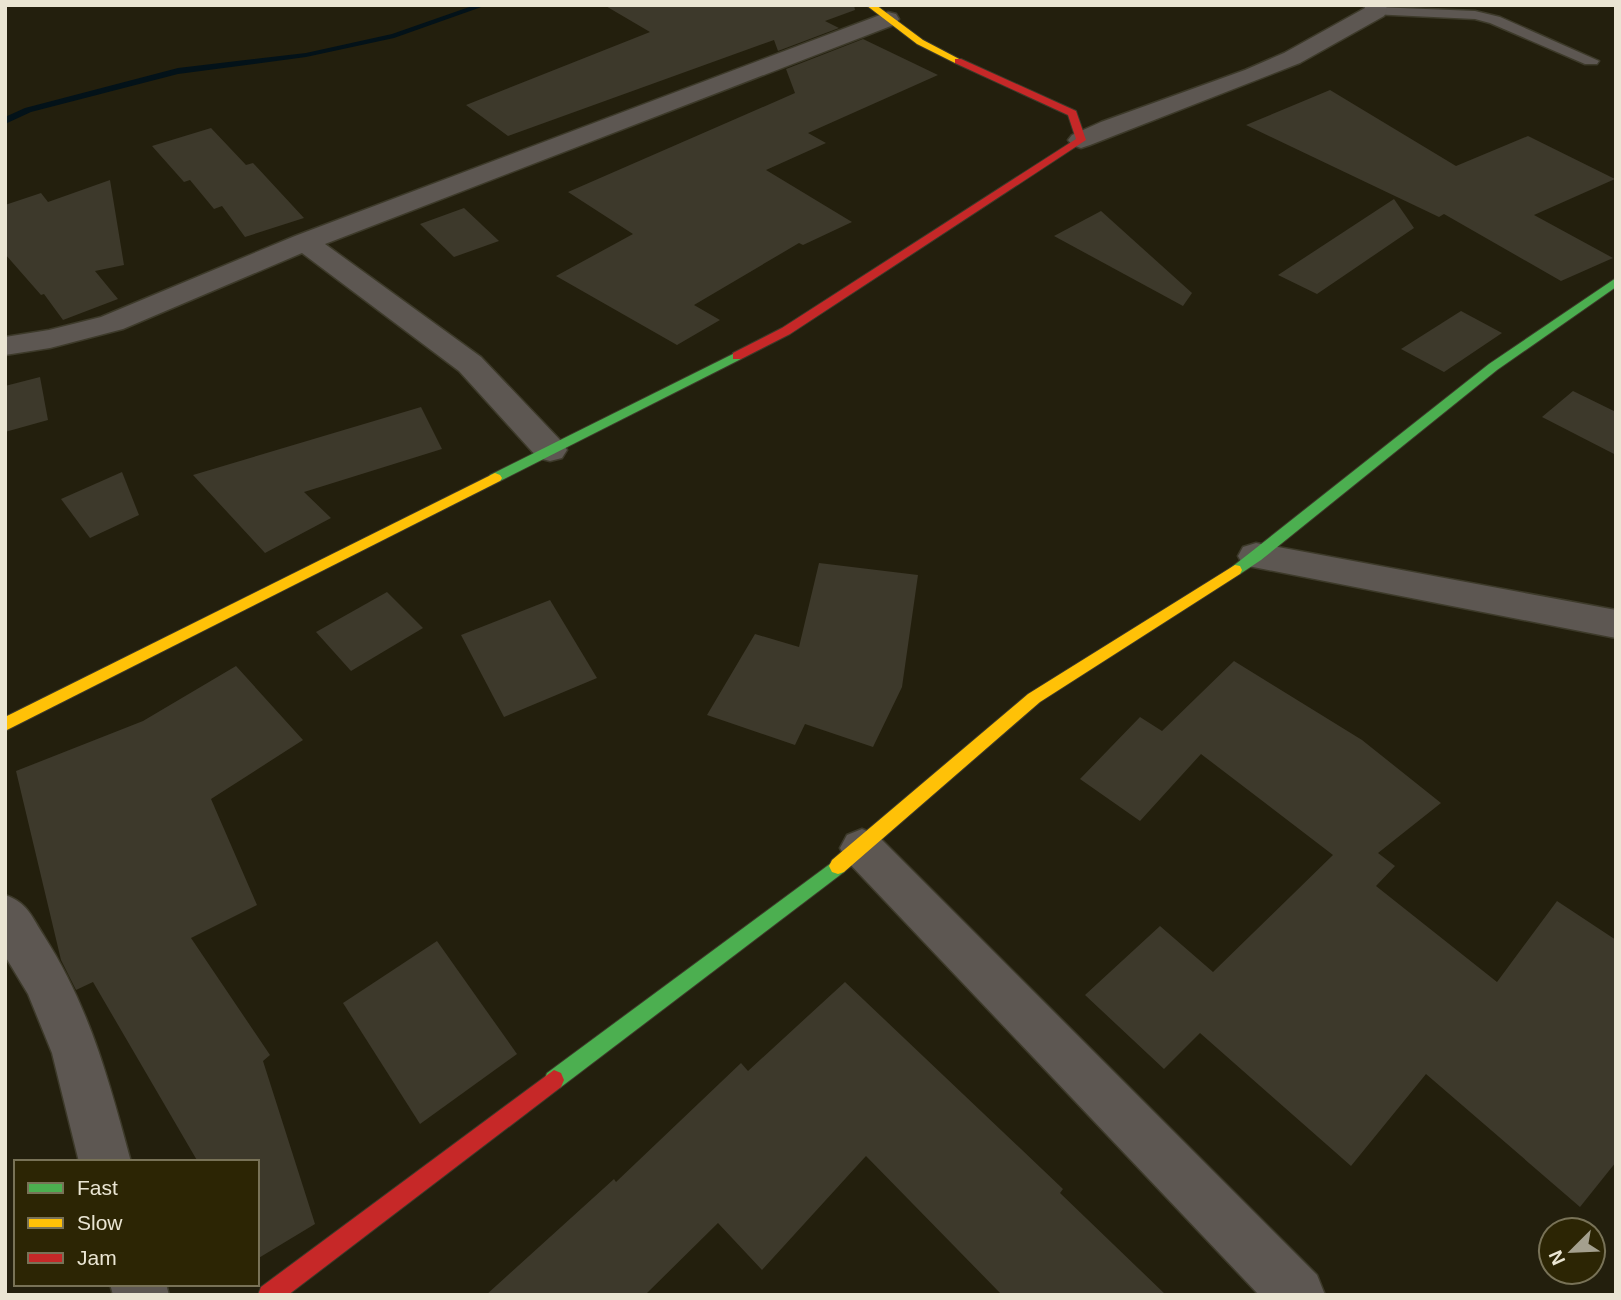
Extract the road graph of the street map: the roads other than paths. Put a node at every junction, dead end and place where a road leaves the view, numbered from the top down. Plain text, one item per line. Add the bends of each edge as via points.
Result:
1 (1375, 8) edge
2 (879, 12) edge
3 (1591, 61) dead end
4 (1081, 140) junction
5 (305, 242) junction
6 (1616, 281) edge
7 (5, 346) edge
8 (550, 450) junction
9 (1256, 556) junction
10 (1616, 624) edge
11 (5, 725) edge
12 (862, 848) junction
13 (5, 915) edge
14 (104, 1160) edge
15 (269, 1295) edge
16 (1297, 1295) edge

1 - 3 lane via 1475,15
1 - 4 street via 1272,66
2 - 4 street via 939,52 1042,94 1072,113
2 - 5 street
4 - 8 street via 786,331
5 - 7 street via 112,323
5 - 8 street via 470,363
6 - 9 street via 1493,367
8 - 11 street
9 - 10 street
9 - 12 street via 1034,698
12 - 15 street
12 - 16 street
13 - 14 street via 47,982 77,1053

